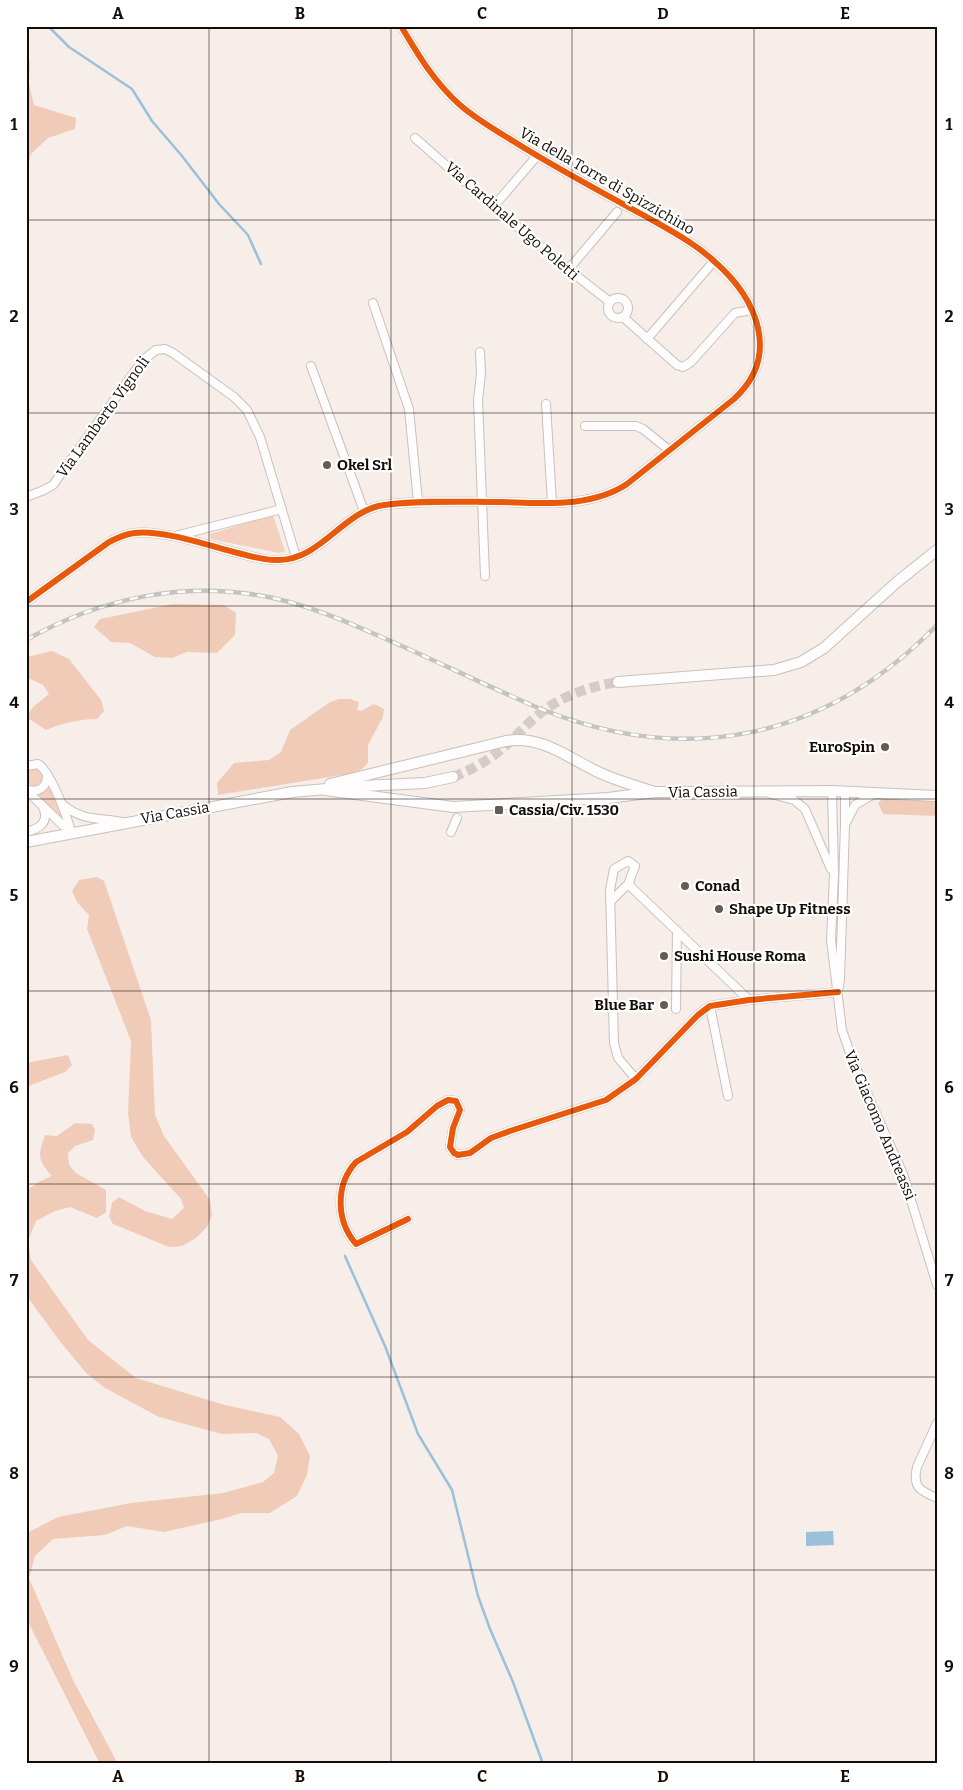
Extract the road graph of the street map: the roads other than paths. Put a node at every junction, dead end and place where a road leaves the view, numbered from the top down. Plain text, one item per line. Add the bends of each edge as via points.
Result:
1 (401, 26) edge
2 (415, 138) dead end
3 (537, 156) junction
4 (494, 206) junction
5 (617, 212) dead end
6 (714, 260) junction
7 (568, 270) junction
8 (610, 302) junction
9 (373, 303) dead end
10 (752, 310) junction
11 (623, 317) junction
12 (647, 339) junction
13 (480, 352) dead end
14 (311, 366) dead end
15 (546, 404) dead end
16 (585, 426) dead end
17 (669, 450) junction
18 (26, 496) edge
19 (418, 502) junction
20 (483, 502) junction
21 (552, 503) junction
22 (282, 509) junction
23 (364, 511) junction
24 (172, 537) junction
25 (937, 550) edge
26 (296, 558) junction
27 (486, 576) dead end
28 (26, 602) edge
29 (618, 682) tunnel mouth
30 (26, 766) edge
31 (47, 774) junction
32 (453, 777) tunnel mouth
33 (26, 790) edge
34 (325, 790) junction
35 (757, 791) junction
36 (832, 791) junction
37 (292, 792) junction
38 (655, 792) junction
39 (845, 792) junction
40 (874, 794) junction
41 (937, 796) edge
42 (41, 804) junction
43 (62, 804) junction
44 (457, 818) dead end
45 (126, 822) junction
46 (845, 825) junction
47 (26, 832) edge
48 (451, 832) dead end
49 (71, 833) junction
50 (26, 842) edge
51 (820, 843) junction
52 (833, 843) junction
53 (844, 843) junction
54 (834, 874) junction
55 (630, 886) junction
56 (611, 901) junction
57 (677, 931) junction
58 (835, 989) junction
59 (749, 1000) junction
60 (710, 1006) junction
61 (676, 1009) dead end
62 (636, 1079) junction
63 (728, 1096) dead end
64 (408, 1218) dead end
65 (937, 1285) edge
66 (937, 1423) edge
67 (937, 1498) edge

1 - 3 street, Via della Torre di Spizzichino via 434,78 460,105
2 - 4 street, Via Cardinale Ugo Poletti
3 - 4 street
3 - 6 street, Via della Torre di Spizzichino via 666,228
4 - 7 street, Via Cardinale Ugo Poletti
5 - 7 street
6 - 10 street, Via della Torre di Spizzichino via 742,292
6 - 12 street
7 - 8 street, Via Cardinale Ugo Poletti
8 - 11 street, Via Cardinale Ugo Poletti via 610,315
8 - 11 street, Via Cardinale Ugo Poletti via 619,298 627,302 629,309
9 - 19 street via 409,409
10 - 12 street, Via Cardinale Ugo Poletti via 735,313 683,367
10 - 17 street, Via della Torre di Spizzichino via 761,346 750,382 734,399
11 - 12 street, Via Cardinale Ugo Poletti
13 - 20 street via 478,400
14 - 23 street
15 - 21 street
16 - 17 street via 636,426
17 - 21 street, Via della Torre di Spizzichino via 627,484 608,494
18 - 22 street, Via Lamberto Vignoli via 55,482 143,360 152,352 165,349 234,397 247,410 260,437
19 - 20 street, Via della Torre di Spizzichino
19 - 23 street, Via della Torre di Spizzichino via 383,505
20 - 21 street, Via della Torre di Spizzichino
20 - 27 street
22 - 24 street
22 - 26 street, Via Lamberto Vignoli
23 - 26 street, Via della Torre di Spizzichino via 320,545
24 - 26 street, Via della Torre di Spizzichino via 266,560
24 - 28 street, Via della Torre di Spizzichino via 147,532 116,538
25 - 29 main road via 824,648 801,662 762,671
30 - 31 street via 38,764
31 - 33 street via 40,789
31 - 43 street
32 - 34 main road via 425,783
33 - 42 street
34 - 37 main road, Via Cassia
34 - 38 main road, Via Cassia via 453,807 608,798
35 - 36 main road, Via Cassia
35 - 38 main road, Via Cassia
35 - 51 street, Via Giacomo Andreassi via 790,798 800,804
36 - 39 main road, Via Cassia
36 - 52 street, Via Giacomo Andreassi
37 - 38 main road via 520,740 547,745 607,776
37 - 45 main road, Via Cassia
39 - 40 main road, Via Cassia
39 - 46 street, Via Giacomo Andreassi
40 - 41 main road, Via Cassia
40 - 46 street, Via Giacomo Andreassi via 855,805
42 - 47 street via 46,814 45,822
42 - 49 street
43 - 45 street via 75,814 88,818
43 - 49 street
44 - 48 street
45 - 49 main road, Via Cassia
46 - 53 street, Via Giacomo Andreassi
49 - 50 main road, Via Cassia
51 - 52 street
51 - 54 street, Via Giacomo Andreassi
52 - 53 street
52 - 54 street, Via Giacomo Andreassi
53 - 58 street, Via Giacomo Andreassi via 840,979
54 - 58 street, Via Giacomo Andreassi via 831,940
55 - 56 street
55 - 56 street via 635,866 628,861 614,869
55 - 57 street
56 - 62 street via 614,1043 618,1058
57 - 59 street
57 - 61 street
58 - 59 street
58 - 65 street, Via Giacomo Andreassi via 845,1038 903,1174
59 - 60 street
60 - 62 street
60 - 63 street
62 - 64 street via 606,1100 510,1131 492,1138 470,1153 458,1155 450,1147 460,1110 456,1101 448,1100 437,1106 407,1132 356,1162 344,1181 340,1200 342,1218 356,1244
66 - 67 street via 915,1475 919,1489

